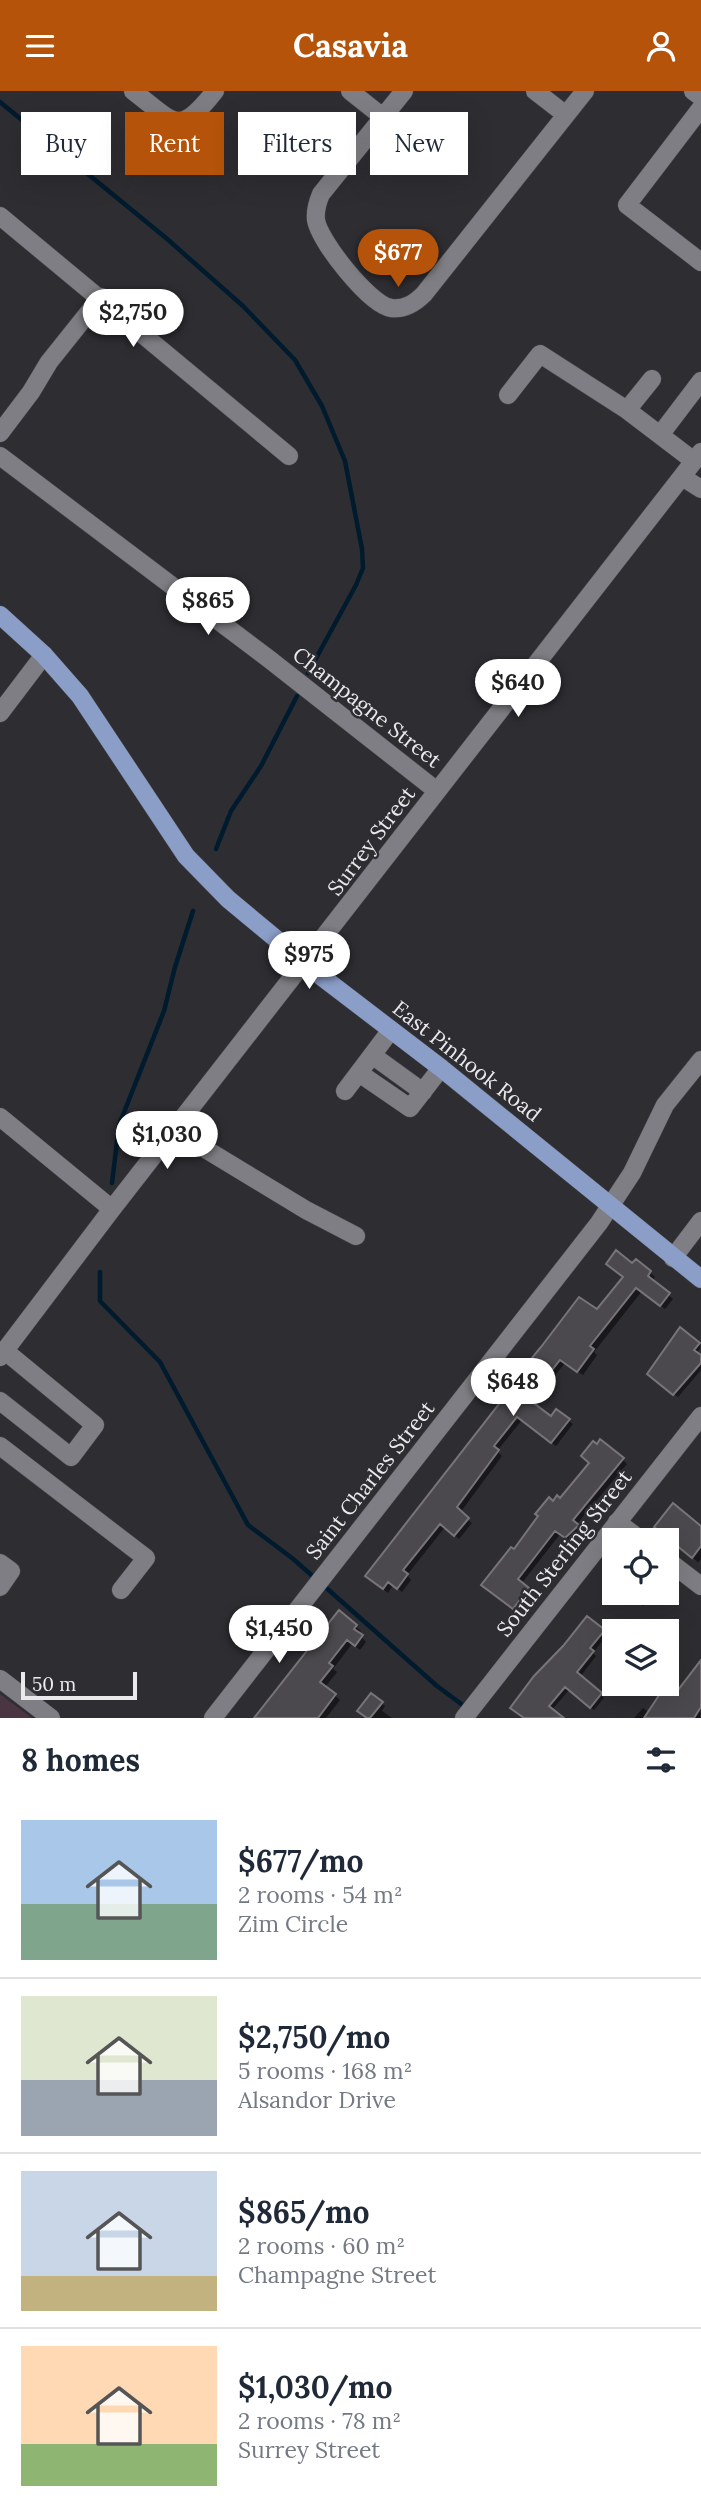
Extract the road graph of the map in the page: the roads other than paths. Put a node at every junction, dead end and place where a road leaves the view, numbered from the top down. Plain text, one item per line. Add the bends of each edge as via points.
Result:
1 (134, 91) edge
2 (215, 91) edge
3 (350, 91) edge
4 (404, 91) edge
5 (535, 91) edge
6 (584, 91) edge
7 (694, 91) edge
8 (701, 97) edge
9 (701, 108) edge
10 (376, 112) edge
11 (388, 112) edge
12 (566, 115) junction
13 (370, 135) edge
14 (0, 216) edge
15 (701, 262) edge
16 (101, 297) junction
17 (652, 379) dead end
18 (701, 381) edge
19 (508, 395) dead end
20 (627, 410) junction
21 (0, 433) edge
22 (660, 435) junction
23 (0, 456) edge
24 (289, 456) dead end
25 (698, 456) edge
26 (682, 477) junction
27 (701, 489) edge
28 (0, 615) edge
29 (44, 655) junction
30 (0, 713) edge
31 (437, 791) junction
32 (305, 964) junction
33 (391, 1030) junction
34 (372, 1055) junction
35 (701, 1060) edge
36 (442, 1068) junction
37 (359, 1073) junction
38 (345, 1091) dead end
39 (423, 1092) junction
40 (0, 1117) edge
41 (174, 1130) junction
42 (611, 1206) junction
43 (112, 1209) junction
44 (701, 1221) edge
45 (356, 1236) dead end
46 (673, 1258) junction
47 (701, 1279) edge
48 (2, 1354) edge
49 (0, 1401) edge
50 (701, 1416) edge
51 (0, 1446) edge
52 (617, 1522) junction
53 (625, 1528) edge
54 (0, 1563) edge
55 (679, 1570) edge
56 (0, 1587) edge
57 (701, 1587) edge
58 (121, 1590) dead end
59 (0, 1679) edge
60 (468, 1713) edge
61 (51, 1718) edge
62 (213, 1718) edge

1 - 2 street via 173,121 182,122 198,114
3 - 10 street
4 - 11 street
5 - 12 street
6 - 12 street
7 - 8 street
9 - 15 street via 627,205
12 - 13 street via 425,294 400,308 371,298 324,242 316,219 321,194
14 - 16 street
16 - 21 street
16 - 24 street
17 - 20 street
18 - 22 street
19 - 20 street via 540,354
20 - 22 street
22 - 25 street
23 - 31 street, Champagne Street
25 - 26 street, Surrey Street
26 - 27 street
26 - 31 street, Surrey Street
28 - 29 main road, East Pinhook Road
29 - 30 street
29 - 32 main road, East Pinhook Road via 80,696 192,863
31 - 32 street, Surrey Street
32 - 33 main road, East Pinhook Road
32 - 41 street, Surrey Street
33 - 34 street
33 - 36 main road, East Pinhook Road
34 - 37 street
34 - 39 street
35 - 42 street, Saint Charles Street via 665,1105
36 - 39 street
36 - 42 main road, East Pinhook Road
37 - 38 street
37 - 39 street via 410,1108
40 - 43 street
41 - 43 street, Surrey Street
41 - 45 street
42 - 46 main road, East Pinhook Road
42 - 62 street, Saint Charles Street
43 - 48 street, Surrey Street
44 - 46 street
46 - 47 main road, East Pinhook Road
48 - 49 street via 95,1426 71,1457
50 - 52 street, South Sterling Street
51 - 58 street via 146,1557
52 - 53 street
52 - 60 street, South Sterling Street
54 - 56 street via 11,1571
55 - 57 street
59 - 61 street

